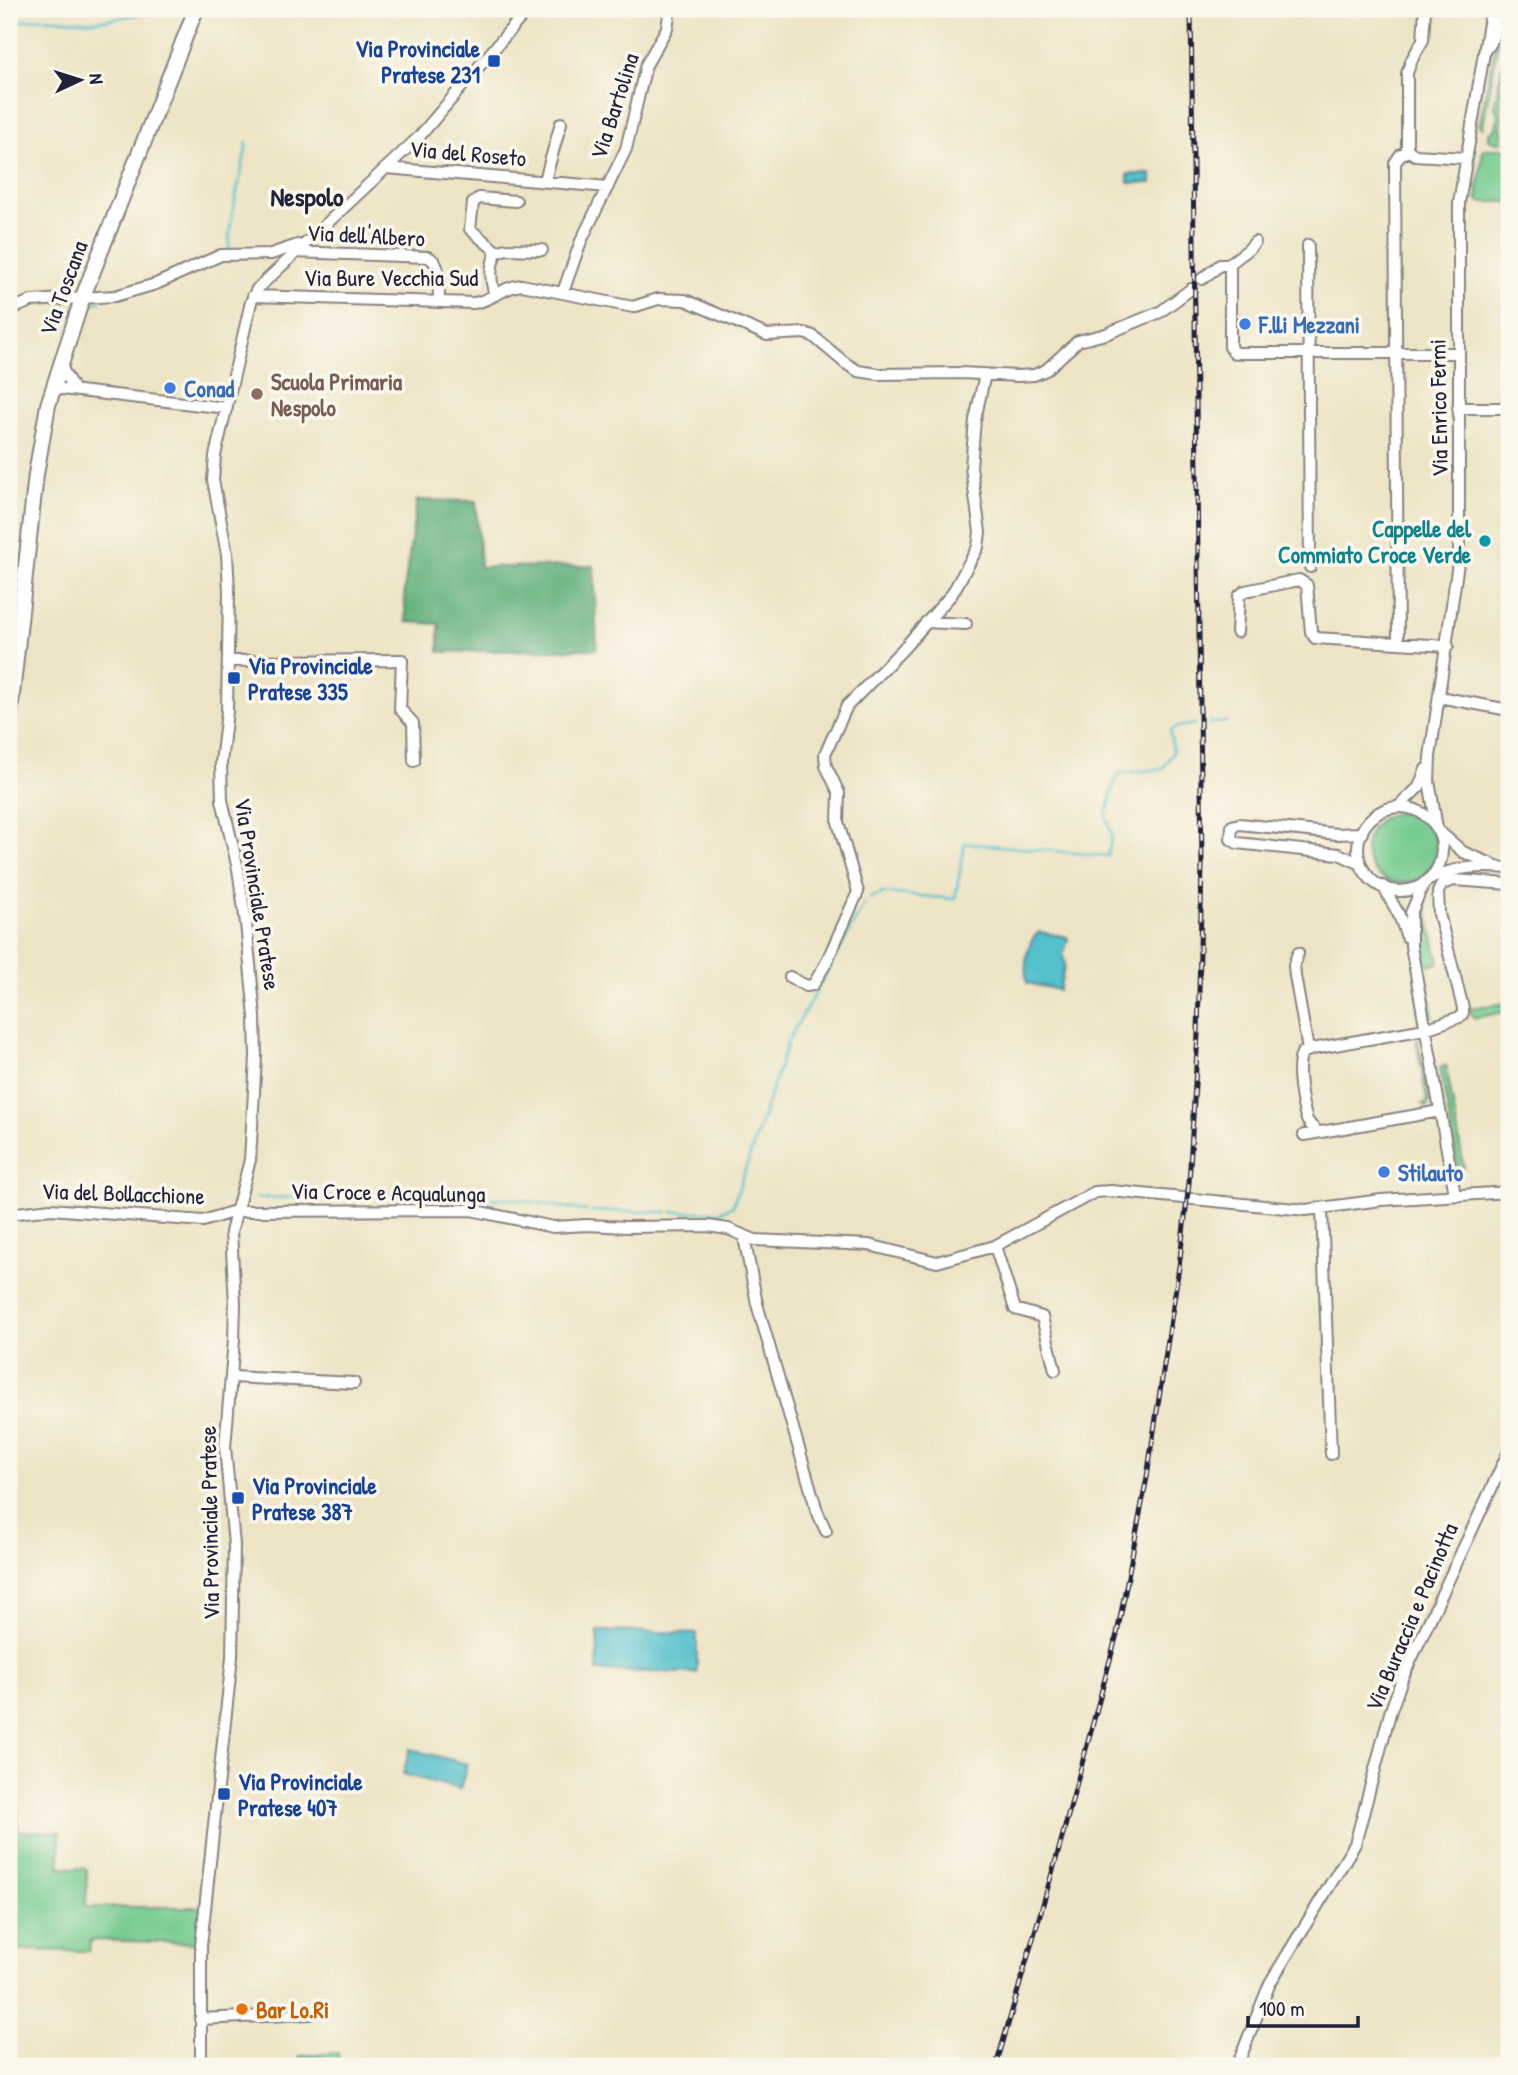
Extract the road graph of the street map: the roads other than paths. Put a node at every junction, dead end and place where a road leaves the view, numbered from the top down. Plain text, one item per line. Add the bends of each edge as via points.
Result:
1 (196, 9) edge
2 (528, 9) edge
3 (670, 9) edge
4 (1424, 9) edge
5 (1488, 13) edge
6 (1506, 14) edge
7 (1484, 58) junction
8 (561, 123) dead end
9 (1408, 152) junction
10 (1465, 158) junction
11 (386, 168) junction
12 (545, 180) junction
13 (608, 187) junction
14 (516, 201) dead end
15 (1255, 242) dead end
16 (304, 243) junction
17 (1308, 246) dead end
18 (542, 250) dead end
19 (294, 252) junction
20 (497, 252) junction
21 (1228, 265) junction
22 (1202, 279) dead end
23 (1191, 289) dead end
24 (563, 292) junction
25 (495, 295) junction
26 (253, 296) junction
27 (82, 299) junction
28 (439, 301) junction
29 (9, 310) edge
30 (1308, 353) junction
31 (1397, 353) junction
32 (1458, 353) junction
33 (60, 365) junction
34 (985, 374) junction
35 (53, 388) junction
36 (74, 390) junction
37 (227, 408) junction
38 (1458, 408) junction
39 (1509, 408) edge
40 (1310, 567) dead end
41 (926, 622) junction
42 (966, 624) dead end
43 (1237, 632) dead end
44 (1398, 643) junction
45 (1448, 646) junction
46 (229, 661) junction
47 (1439, 697) junction
48 (1509, 710) edge
49 (9, 722) edge
50 (1430, 757) junction
51 (414, 761) dead end
52 (1398, 807) junction
53 (1437, 829) junction
54 (1362, 833) junction
55 (1362, 864) junction
56 (1505, 868) edge
57 (1426, 881) junction
58 (1509, 884) edge
59 (1382, 886) junction
60 (1410, 946) junction
61 (1298, 954) dead end
62 (790, 977) dead end
63 (1424, 1029) junction
64 (1308, 1050) junction
65 (1440, 1111) junction
66 (1319, 1132) junction
67 (1304, 1135) dead end
68 (1509, 1192) edge
69 (1455, 1195) junction
70 (1322, 1208) junction
71 (235, 1211) junction
72 (9, 1214) edge
73 (744, 1237) junction
74 (995, 1245) junction
75 (1055, 1370) dead end
76 (231, 1377) junction
77 (354, 1382) dead end
78 (1509, 1451) edge
79 (1331, 1454) dead end
80 (826, 1531) dead end
81 (310, 2014) dead end
82 (200, 2020) junction
83 (201, 2066) edge
84 (1237, 2066) edge

1 - 27 main road, Via Toscana
2 - 11 street, Via Provinciale Pratese via 445,108
3 - 13 street, Via Bartolina via 667,28 646,65 626,149
4 - 9 street via 1423,40 1407,74
5 - 6 street via 1496,20
5 - 7 street
6 - 7 street
7 - 10 street, Via Enrico Fermi
8 - 12 street, Via del Roseto
9 - 10 street
9 - 31 street via 1395,163
10 - 32 street, Via Enrico Fermi via 1458,226
11 - 12 street, Via del Roseto
11 - 16 street, Via Provinciale Pratese
12 - 13 street, Via del Roseto
13 - 24 street, Via Bartolina via 580,241
14 - 20 street via 479,198 473,203 470,229
15 - 21 street
16 - 19 street, Via Provinciale Pratese
16 - 27 street via 271,254 221,255 142,289
17 - 30 street
18 - 20 street
19 - 26 street, Via Provinciale Pratese
19 - 28 street, Via dell'Albero via 432,258 437,265
20 - 25 street via 491,275
21 - 22 street via 1220,265
21 - 30 street via 1234,354
23 - 34 street, Via Bure Vecchia Sud via 1160,312 1078,341 1040,373
24 - 25 street, Via Bure Vecchia Sud via 522,285
24 - 34 street, Via Bure Vecchia Sud via 633,307 658,299 685,300 767,335 813,336 851,367 877,374
25 - 28 street, Via Bure Vecchia Sud via 477,302
26 - 28 street, Via Bure Vecchia Sud
26 - 37 street, Via Provinciale Pratese
27 - 29 street via 32,301
27 - 33 main road, Via Toscana
30 - 31 street
30 - 40 street
31 - 32 street
31 - 44 street
32 - 38 street, Via Enrico Fermi
33 - 35 main road, Via Toscana
33 - 36 street
34 - 41 street via 971,467 980,542 956,589
35 - 36 street
35 - 49 main road, Via Toscana via 36,474
36 - 37 street
37 - 46 street, Via Provinciale Pratese via 213,480 227,554
38 - 39 street
38 - 45 street, Via Enrico Fermi via 1460,549
41 - 42 street
41 - 62 street via 843,711 828,746 826,766 839,793 838,822 858,892 813,985
43 - 44 street via 1239,596 1299,580 1308,587 1313,637
44 - 45 street
45 - 47 street, Via Enrico Fermi
46 - 51 street via 402,660 400,709 413,723
46 - 71 street, Via Provinciale Pratese via 222,800 247,923 256,1036 250,1160
47 - 48 street
47 - 50 street, Via Enrico Fermi
50 - 52 street via 1419,787
50 - 53 street via 1430,799
52 - 53 street via 1422,813
52 - 54 street via 1378,813
53 - 56 street via 1468,855
53 - 57 street via 1441,856
54 - 55 street
54 - 55 street via 1239,824 1230,834 1237,842 1339,854
55 - 59 street
56 - 57 street via 1459,868
57 - 59 street via 1404,890
57 - 60 street via 1411,914
58 - 63 street via 1454,880 1440,888 1437,905 1463,1013
59 - 60 street
60 - 63 street
61 - 64 street via 1295,976
63 - 64 street
63 - 65 street
64 - 66 street via 1301,1055 1298,1069 1308,1120
65 - 66 street
65 - 69 street
66 - 67 street
68 - 69 street, Via Croce e Acqualunga
69 - 70 street, Via Croce e Acqualunga
70 - 74 street, Via Croce e Acqualunga via 1095,1192
70 - 79 street
71 - 72 street, Via del Bollacchione via 203,1221 51,1209
71 - 73 street, Via Croce e Acqualunga via 471,1210 553,1227 708,1226
71 - 76 street, Via Provinciale Pratese
73 - 74 street, Via Croce e Acqualunga via 869,1245 937,1262
73 - 80 street via 757,1304
74 - 75 street via 1015,1309 1042,1317
76 - 77 street
76 - 82 street, Via Provinciale Pratese via 225,1447 234,1545 232,1657 204,1911
78 - 84 street, Via Buraccia e Pacinotta via 1402,1679 1354,1844 1270,1983
81 - 82 street
82 - 83 street, Via Provinciale Pratese

